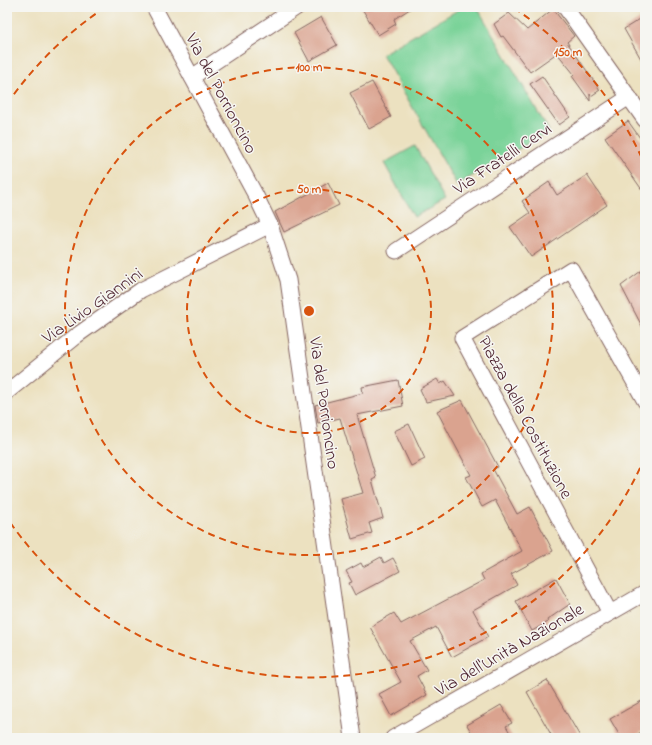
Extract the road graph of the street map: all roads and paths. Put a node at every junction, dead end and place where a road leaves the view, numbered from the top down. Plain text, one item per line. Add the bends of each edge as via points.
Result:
1 (154, 7) edge
2 (297, 7) edge
3 (565, 7) edge
4 (192, 77) junction
5 (629, 97) junction
6 (645, 120) edge
7 (270, 225) junction
8 (396, 251) dead end
9 (7, 392) edge
10 (645, 401) edge
11 (645, 593) edge
12 (610, 613) junction
13 (353, 738) edge
14 (393, 738) edge

1 - 4 street, Via del Porrioncino
2 - 4 street
3 - 5 street
4 - 7 street, Via del Porrioncino
5 - 6 street
5 - 8 street, Via Fratelli Cervi
7 - 9 street, Via Livio Giannini via 141,290 76,336
7 - 13 street, Via del Porrioncino via 288,280
10 - 12 street, Piazza della Costituzione via 571,269 462,338
11 - 12 street, Via dell'Unità Nazionale
12 - 14 street, Via dell'Unità Nazionale

